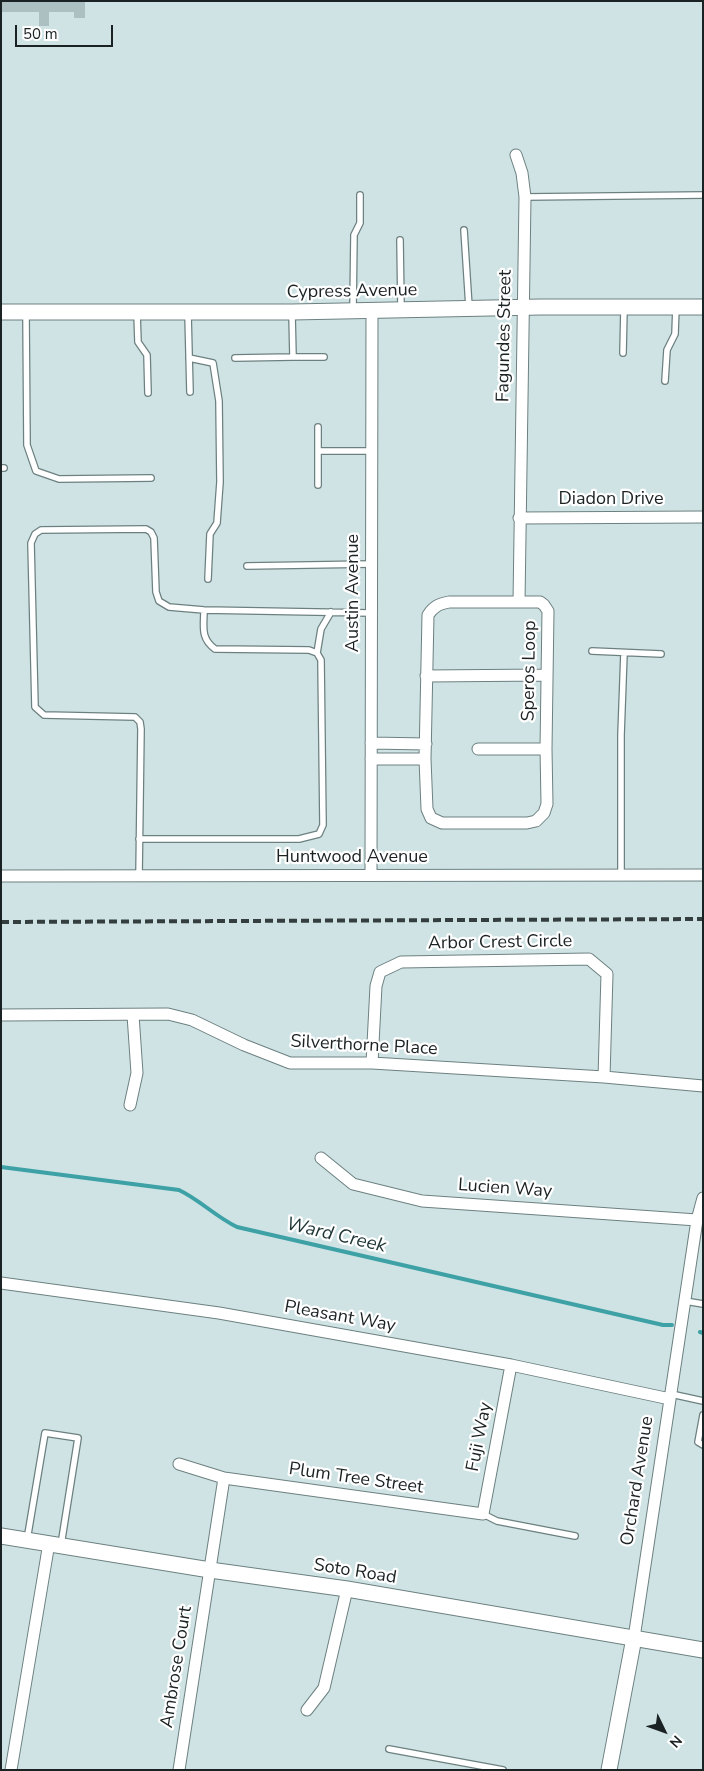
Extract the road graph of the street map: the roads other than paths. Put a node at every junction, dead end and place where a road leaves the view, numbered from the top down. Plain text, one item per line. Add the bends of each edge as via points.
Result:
1 (516, 155) dead end
2 (360, 195) dead end
3 (703, 195) edge
4 (525, 197) junction
5 (464, 230) dead end
6 (400, 240) dead end
7 (624, 307) junction
8 (676, 307) junction
9 (703, 307) edge
10 (524, 308) junction
11 (469, 309) junction
12 (401, 310) junction
13 (137, 311) junction
14 (353, 311) junction
15 (372, 311) junction
16 (1, 312) edge
17 (26, 312) junction
18 (188, 312) junction
19 (292, 312) junction
20 (623, 353) dead end
21 (293, 357) junction
22 (324, 357) dead end
23 (189, 358) junction
24 (235, 358) dead end
25 (665, 381) dead end
26 (190, 392) dead end
27 (148, 393) dead end
28 (318, 427) dead end
29 (318, 451) junction
30 (372, 451) junction
31 (151, 478) dead end
32 (318, 485) dead end
33 (703, 517) edge
34 (520, 518) junction
35 (372, 564) junction
36 (247, 566) dead end
37 (208, 579) dead end
38 (519, 602) junction
39 (204, 610) junction
40 (331, 612) junction
41 (372, 613) junction
42 (592, 651) dead end
43 (317, 653) junction
44 (624, 653) junction
45 (661, 654) dead end
46 (547, 675) junction
47 (426, 676) junction
48 (371, 743) junction
49 (426, 744) junction
50 (478, 749) dead end
51 (546, 749) junction
52 (371, 759) junction
53 (425, 759) junction
54 (139, 839) junction
55 (703, 874) edge
56 (371, 875) junction
57 (621, 875) junction
58 (1, 876) edge
59 (139, 876) junction
60 (133, 1015) junction
61 (1, 1016) edge
62 (372, 1063) junction
63 (604, 1077) junction
64 (703, 1086) edge
65 (130, 1105) dead end
66 (321, 1158) dead end
67 (703, 1198) edge
68 (697, 1220) junction
69 (1, 1283) edge
70 (685, 1301) junction
71 (703, 1304) edge
72 (512, 1365) junction
73 (670, 1397) junction
74 (702, 1401) edge
75 (703, 1408) edge
76 (703, 1415) edge
77 (703, 1445) edge
78 (179, 1464) dead end
79 (224, 1478) junction
80 (483, 1514) junction
81 (1, 1536) edge
82 (575, 1536) dead end
83 (27, 1540) junction
84 (55, 1544) junction
85 (210, 1570) junction
86 (347, 1589) junction
87 (634, 1638) junction
88 (703, 1650) edge
89 (307, 1710) dead end
90 (389, 1749) dead end
91 (11, 1770) edge
92 (179, 1770) edge
93 (503, 1770) edge
94 (609, 1770) edge

1 - 4 street, Fagundes Street
2 - 14 lane via 360,223 354,235
3 - 4 lane
4 - 10 street, Fagundes Street
5 - 11 lane
6 - 12 lane
7 - 8 street, Cypress Avenue
7 - 10 street, Cypress Avenue
7 - 20 lane
8 - 9 street, Cypress Avenue
8 - 25 lane via 675,334 667,350
10 - 11 street, Cypress Avenue
10 - 34 street, Fagundes Street
11 - 12 street, Cypress Avenue
12 - 15 street, Cypress Avenue
13 - 17 street, Cypress Avenue
13 - 18 street, Cypress Avenue
13 - 27 lane via 138,342 147,355
14 - 15 street, Cypress Avenue
14 - 19 street, Cypress Avenue
15 - 30 street, Austin Avenue
16 - 17 street, Cypress Avenue
17 - 31 lane via 27,446 36,470 59,479
18 - 19 street, Cypress Avenue
18 - 23 lane
19 - 21 lane
21 - 22 lane
21 - 24 lane
23 - 26 lane
23 - 37 lane via 213,363 219,401 220,482 217,523 210,534
28 - 29 lane
29 - 30 lane
29 - 32 lane
30 - 35 street, Austin Avenue
33 - 34 street, Diadon Drive
34 - 38 street, Fagundes Street
35 - 36 lane
35 - 41 street, Austin Avenue
38 - 46 street, Speros Loop via 540,602 548,610
38 - 47 street, Speros Loop via 449,602 433,608 427,624
39 - 40 lane
39 - 43 lane via 204,637 207,644 215,649 309,650
39 - 54 lane via 169,607 160,601 156,592 154,538 146,529 41,530 33,538 35,707 44,715 135,718 140,722
40 - 41 lane
40 - 43 lane via 321,629
41 - 48 street, Austin Avenue
42 - 44 lane
43 - 54 lane via 321,660 323,825 319,834 299,839
44 - 45 lane
44 - 57 lane
46 - 47 street
46 - 51 street, Speros Loop
47 - 49 street, Speros Loop
48 - 49 street
48 - 52 street, Austin Avenue
49 - 53 street, Speros Loop
50 - 51 street
51 - 53 street, Speros Loop via 547,804 536,821 527,823 442,823 431,818 427,809
52 - 53 street
52 - 56 street, Austin Avenue
54 - 59 lane
55 - 57 street, Huntwood Avenue
56 - 57 street, Huntwood Avenue
56 - 59 street, Huntwood Avenue
58 - 59 street, Huntwood Avenue
60 - 61 street, Silverthorne Place
60 - 62 street, Silverthorne Place via 168,1014 192,1020 290,1063
60 - 65 street via 137,1073
62 - 63 street, Silverthorne Place
62 - 63 street, Arbor Crest Circle via 376,986 380,972 401,962 589,959 607,974
63 - 64 street, Silverthorne Place
66 - 68 street, Lucien Way via 353,1184 422,1201
67 - 68 street, Orchard Avenue
68 - 70 street, Orchard Avenue
69 - 72 street, Pleasant Way via 219,1313
70 - 71 lane
70 - 73 street, Orchard Avenue
72 - 73 street, Pleasant Way
72 - 80 street, Fuji Way
73 - 74 lane
73 - 87 street, Orchard Avenue
74 - 75 lane
76 - 77 lane via 698,1442
78 - 79 street, Plum Tree Street
79 - 80 street, Plum Tree Street
79 - 85 street
80 - 82 lane via 497,1521
81 - 83 street, Soto Road
83 - 84 street, Soto Road
83 - 84 lane via 45,1433 78,1438
84 - 85 street, Soto Road
84 - 91 street
85 - 86 street, Soto Road
85 - 92 street, Ambrose Court
86 - 87 street, Soto Road
86 - 89 street via 324,1688
87 - 88 street, Soto Road
87 - 94 street, Orchard Avenue
90 - 93 lane

